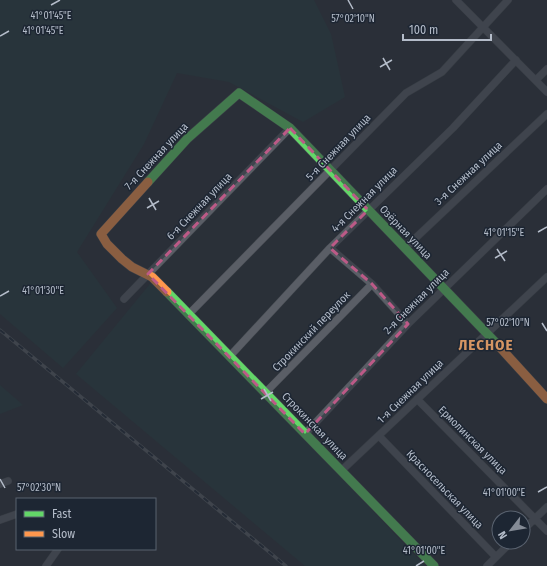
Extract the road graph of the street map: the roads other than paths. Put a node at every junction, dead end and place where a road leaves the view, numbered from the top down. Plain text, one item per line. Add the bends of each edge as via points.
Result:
1 (456, 0) edge
2 (508, 0) edge
3 (482, 27) junction
4 (516, 60) junction
5 (547, 69) edge
6 (536, 80) junction
7 (547, 92) edge
8 (239, 93) joint
9 (547, 114) edge
10 (290, 128) junction
11 (330, 171) junction
12 (547, 189) edge
13 (368, 210) junction
14 (104, 242) joint
15 (330, 248) junction
16 (405, 248) junction
17 (148, 274) junction
18 (547, 277) edge
19 (372, 284) junction
20 (444, 288) junction
21 (124, 299) dead end
22 (188, 315) junction
23 (408, 324) junction
24 (487, 333) junction
25 (230, 356) junction
26 (266, 392) junction
27 (417, 399) junction
28 (547, 399) edge
29 (305, 434) junction
30 (379, 436) junction
31 (342, 471) junction
32 (8, 481) dead end
33 (0, 484) edge
34 (547, 507) edge
35 (16, 514) edge
36 (535, 518) junction
37 (0, 520) edge
38 (531, 522) edge
39 (547, 531) edge
40 (57, 550) edge
41 (503, 550) edge
42 (496, 557) junction
43 (46, 566) edge
44 (434, 566) edge
45 (487, 566) edge

1 - 3 street
2 - 3 street, 5-я Снежная улица
3 - 4 street
3 - 11 street, 5-я Снежная улица via 442,72 406,93
4 - 6 street
4 - 13 street, 4-я Снежная улица via 453,128
5 - 6 street
6 - 7 street
8 - 10 street, Озёрная улица
8 - 14 street, 7-я Снежная улица via 187,139 113,220 101,234
9 - 16 street, 3-я Снежная улица
10 - 11 street, Озёрная улица
10 - 17 street, 6-я Снежная улица
11 - 13 street, Озёрная улица
11 - 22 street, 5-я Снежная улица
12 - 20 street, 2-я Снежная улица
13 - 15 street, 4-я Снежная улица
13 - 16 street, Озёрная улица
14 - 17 street, Строкинская улица via 136,270
15 - 19 street
15 - 25 street, 4-я Снежная улица
16 - 20 street, Озёрная улица
17 - 21 street, 6-я Снежная улица
17 - 22 street, Строкинская улица
18 - 24 street, 1-я Снежная улица
19 - 23 street
19 - 26 street, Строкинский переулок
20 - 23 street, 2-я Снежная улица
20 - 24 street, Озёрная улица
22 - 25 street, Строкинская улица
23 - 29 street, 2-я Снежная улица
24 - 27 street, 1-я Снежная улица
24 - 28 street, Озёрная улица
25 - 26 street, Строкинская улица
26 - 29 street, Строкинская улица
27 - 30 street, 1-я Снежная улица
27 - 36 street, Ермолинская улица
29 - 31 street, Строкинская улица
30 - 31 street, 1-я Снежная улица
30 - 42 street, Красносельская улица
31 - 44 street, Строкинская улица
32 - 33 street
34 - 36 street
35 - 37 street
36 - 38 street
36 - 39 street, Ермолинская улица
40 - 43 street
41 - 42 street
42 - 45 street

